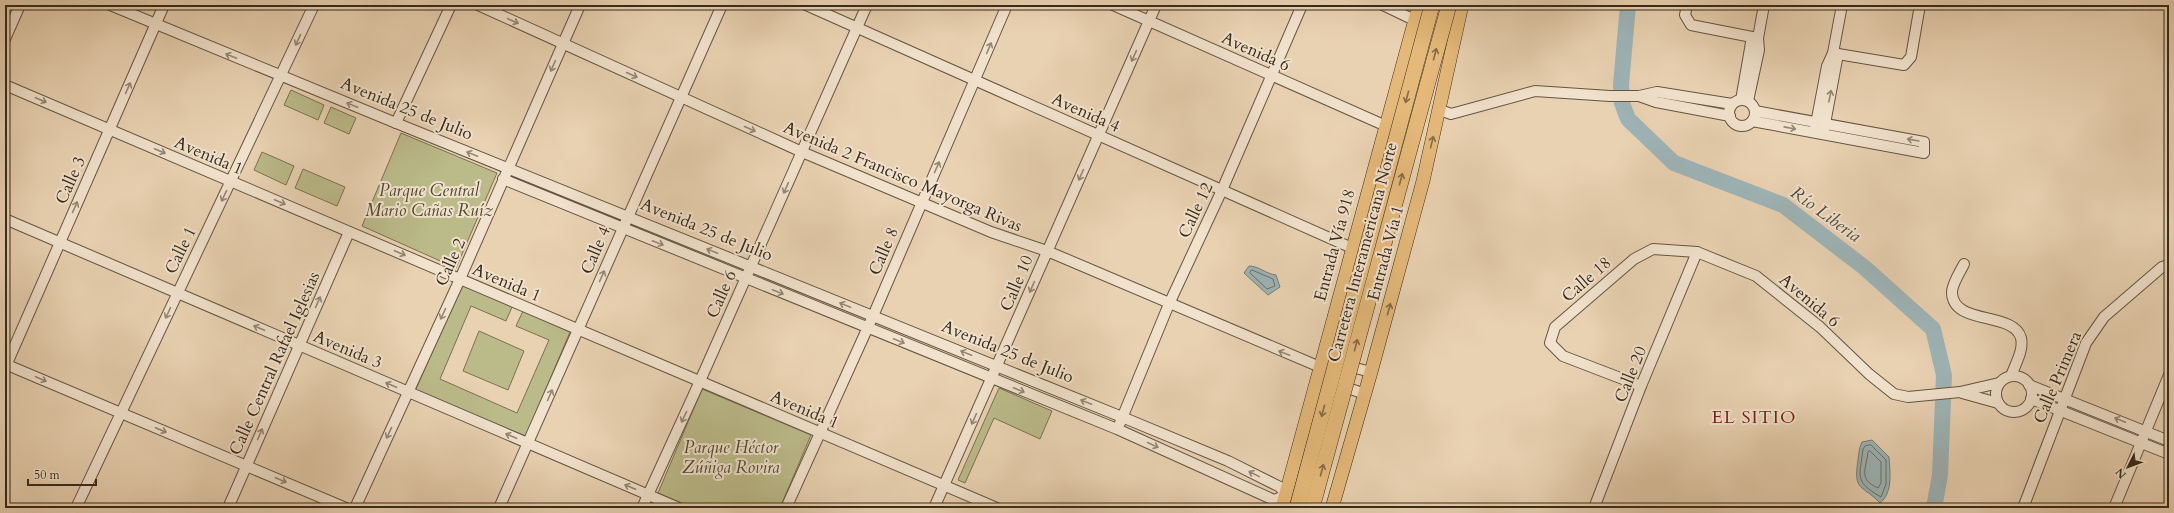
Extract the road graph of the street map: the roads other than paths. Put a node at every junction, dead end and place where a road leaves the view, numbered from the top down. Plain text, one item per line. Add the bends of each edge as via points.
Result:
1 (20, 5) edge
2 (110, 5) edge
3 (164, 5) edge
4 (314, 5) edge
5 (451, 5) edge
6 (478, 5) edge
7 (580, 5) edge
8 (722, 5) edge
9 (806, 5) edge
10 (867, 5) edge
11 (1007, 5) edge
12 (1113, 5) edge
13 (1156, 5) edge
14 (1302, 5) edge
15 (1383, 5) edge
16 (1419, 5) edge
17 (1432, 5) edge
18 (1449, 5) edge
19 (1462, 5) edge
20 (1687, 5) edge
21 (1764, 5) edge
22 (1842, 5) edge
23 (1920, 5) edge
24 (1408, 17) dead end
25 (1150, 20) junction
26 (156, 24) junction
27 (857, 27) junction
28 (1755, 38) junction
29 (5, 39) edge
30 (563, 44) junction
31 (1836, 53) junction
32 (280, 76) junction
33 (1270, 76) junction
34 (975, 80) junction
35 (5, 85) edge
36 (1636, 96) junction
37 (682, 98) junction
38 (1740, 102) junction
39 (1440, 110) junction
40 (1730, 116) junction
41 (1753, 116) junction
42 (396, 123) junction
43 (1821, 123) junction
44 (1386, 126) junction
45 (109, 130) junction
46 (1819, 134) junction
47 (1098, 135) junction
48 (802, 152) junction
49 (508, 168) junction
50 (504, 180) junction
51 (231, 181) junction
52 (1222, 190) junction
53 (922, 202) junction
54 (627, 216) junction
55 (5, 219) edge
56 (622, 228) junction
57 (349, 232) junction
58 (60, 242) junction
59 (1352, 248) junction
60 (1653, 249) joint
61 (1047, 251) junction
62 (1697, 252) junction
63 (1964, 264) dead end
64 (2169, 265) edge
65 (751, 266) junction
66 (745, 278) junction
67 (460, 279) junction
68 (177, 293) junction
69 (1169, 304) junction
70 (873, 316) junction
71 (867, 328) junction
72 (578, 330) junction
73 (298, 345) junction
74 (6, 366) edge
75 (998, 366) junction
76 (1320, 367) junction
77 (1371, 372) junction
78 (2169, 375) edge
79 (2011, 376) junction
80 (992, 378) junction
81 (700, 381) junction
82 (1999, 383) junction
83 (2029, 385) junction
84 (1641, 386) junction
85 (408, 392) junction
86 (1958, 393) junction
87 (1365, 394) junction
88 (2064, 398) junction
89 (2031, 399) junction
90 (1998, 403) junction
91 (2060, 410) junction
92 (120, 413) junction
93 (1122, 417) junction
94 (1117, 429) junction
95 (2146, 431) junction
96 (819, 432) junction
97 (2169, 440) edge
98 (528, 443) junction
99 (2141, 444) junction
100 (2169, 454) edge
101 (246, 466) junction
102 (944, 485) junction
103 (648, 495) junction
104 (1286, 495) junction
105 (76, 508) edge
106 (228, 508) edge
107 (346, 508) edge
108 (355, 508) edge
109 (499, 508) edge
110 (642, 508) edge
111 (679, 508) edge
112 (786, 508) edge
113 (934, 508) edge
114 (997, 508) edge
115 (1282, 508) edge
116 (1297, 508) edge
117 (1312, 508) edge
118 (1322, 508) edge
119 (1332, 508) edge
120 (1594, 508) edge
121 (2023, 508) edge
122 (2114, 508) edge

1 - 29 street
2 - 26 street, Avenida 25 de Julio
3 - 26 street, Calle 3
4 -> 32 street, Calle 1
5 - 42 street
6 -> 30 street, Avenida 2 Francisco Mayorga Rivas
7 - 30 street, Calle 2
8 - 37 street, Calle 4
9 - 27 street, Avenida 4
10 - 27 street, Calle 6
34 -> 11 street, Calle 8
12 - 25 street, Avenida 6
13 - 25 street, Calle 10
14 - 33 street, Calle 12
15 - 24 street
16 - 44 main road, Entrada Vía 918
17 -> 116 highway, Carretera Interamericana Norte, bridge
117 -> 18 highway, Carretera Interamericana Norte, bridge
19 - 39 main road, Entrada Vía 1
20 - 28 street via 1687,20 1696,27
21 - 28 street
22 - 31 street
23 - 31 street via 1908,62 1899,65
25 - 33 street, Avenida 6
25 -> 47 street, Calle 10
32 -> 26 street, Avenida 25 de Julio
45 -> 26 street, Calle 3
27 - 34 street, Avenida 4
27 - 48 street, Calle 6
28 - 38 street via 1759,50
30 -> 37 street, Avenida 2 Francisco Mayorga Rivas
30 -> 49 street, Calle 2
31 - 43 street
42 -> 32 street, Avenida 25 de Julio
32 - 51 street, Calle 1
33 - 44 street, Avenida 6
33 - 52 street, Calle 12
34 - 47 street, Avenida 4
53 -> 34 street, Calle 8
35 -> 45 street, Avenida 1
36 - 38 street via 1656,92
36 - 39 street via 1535,91 1451,114
36 - 40 street
37 -> 48 street, Avenida 2 Francisco Mayorga Rivas
37 - 54 street, Calle 4
38 - 40 street
38 - 41 street
77 -> 39 main road, Entrada Vía 1
40 - 41 street via 1738,125 1747,124
41 - 43 street
41 -> 46 street
49 -> 42 street, Avenida 25 de Julio
43 - 46 street
46 -> 43 street via 1924,153 1924,142
44 - 59 main road, Entrada Vía 918
45 -> 51 street, Avenida 1
58 -> 45 street, Calle 3
47 - 52 street, Avenida 4
47 -> 61 street, Calle 10
48 - 53 street, Avenida 2 Francisco Mayorga Rivas
48 -> 65 street, Calle 6
49 - 50 street, Calle 2
49 - 54 street, Avenida 25 de Julio
50 - 56 street, Avenida 25 de Julio
50 - 67 street, Calle 2
51 -> 57 street, Avenida 1
51 -> 68 street, Calle 1
52 - 59 street, Avenida 4
52 - 69 street, Calle 12
53 - 61 street, Avenida 2 Francisco Mayorga Rivas via 991,232
53 - 70 street, Calle 8
54 - 56 street, Calle 4
65 -> 54 street, Avenida 25 de Julio
55 - 58 street, Avenida 3
56 -> 66 street, Avenida 25 de Julio
72 -> 56 street, Calle 4
57 -> 67 street, Avenida 1
73 -> 57 street, Calle Central Rafael Iglesias
58 - 68 street, Avenida 3
58 - 74 street, Calle 3
59 - 76 main road, Entrada Vía 918
60 - 62 street, Avenida 6
60 - 84 street, Calle 18 via 1634,259 1555,327 1550,343 1563,356
61 - 69 street, Avenida 2 Francisco Mayorga Rivas
61 -> 75 street, Calle 10
62 - 84 street, Calle 20
62 - 86 street, Avenida 6 via 1756,276 1820,327 1894,394 1908,397
63 - 79 street via 1952,292 1955,304 1966,312 2008,325 2018,331 2021,338 2021,348
64 - 88 street, Calle Primera via 2162,268 2104,317 2086,343
65 - 66 street, Calle 6
70 -> 65 street, Avenida 25 de Julio
66 -> 71 street, Avenida 25 de Julio
66 - 81 street, Calle 6
67 - 72 street, Avenida 1
67 -> 85 street, Calle 2
73 -> 68 street, Avenida 3
68 -> 92 street, Calle 1
76 -> 69 street, Avenida 2 Francisco Mayorga Rivas
69 - 93 street, Calle 12
70 - 71 street, Calle 8
75 -> 70 street, Avenida 25 de Julio
71 -> 80 street, Avenida 25 de Julio
71 - 96 street, Calle 8
72 - 81 street, Avenida 1
98 -> 72 street, Calle 4
85 -> 73 street, Avenida 3
101 -> 73 street, Calle Central Rafael Iglesias
74 -> 92 street
75 - 80 street, Calle 10
93 -> 75 street, Avenida 25 de Julio
76 - 77 street via 1331,362
76 - 87 street via 1327,381
76 - 104 main road, Entrada Vía 918
77 - 87 main road, Entrada Vía 1
78 - 95 street
79 - 82 street
79 - 83 street via 2022,378
80 -> 94 street, Avenida 25 de Julio
80 -> 102 street, Calle 10
81 - 96 street, Avenida 1
81 -> 103 street, Calle 6
82 - 86 street
82 - 90 street via 1995,392
83 - 88 street
83 - 89 street
84 - 120 street, Calle 20
98 -> 85 street, Avenida 3
85 -> 108 street, Calle 2
86 - 90 street
87 - 119 main road, Entrada Vía 1
88 - 91 street, Calle Primera
95 -> 88 street
89 - 90 street via 2019,412 2007,411
89 - 91 street
91 - 99 street
91 - 121 street, Calle Primera
92 -> 101 street
92 - 105 street, Calle 1
93 - 94 street, Calle 12
104 -> 93 street, Avenida 25 de Julio via 1280,486 1228,461
94 -> 104 street, Avenida 25 de Julio via 1274,500
95 - 97 street
95 - 99 street
96 - 102 street, Avenida 1
96 - 112 street, Calle 8
103 -> 98 street, Avenida 3
98 - 109 street, Calle 4
99 - 100 street
99 - 122 street
101 - 106 street, Calle Central Rafael Iglesias
101 -> 107 street
102 - 113 street, Calle 10
102 - 114 street, Avenida 1
103 - 110 street, Calle 6
103 - 111 street, Avenida 3
104 - 115 main road
104 - 118 main road, Avenida 25 de Julio

